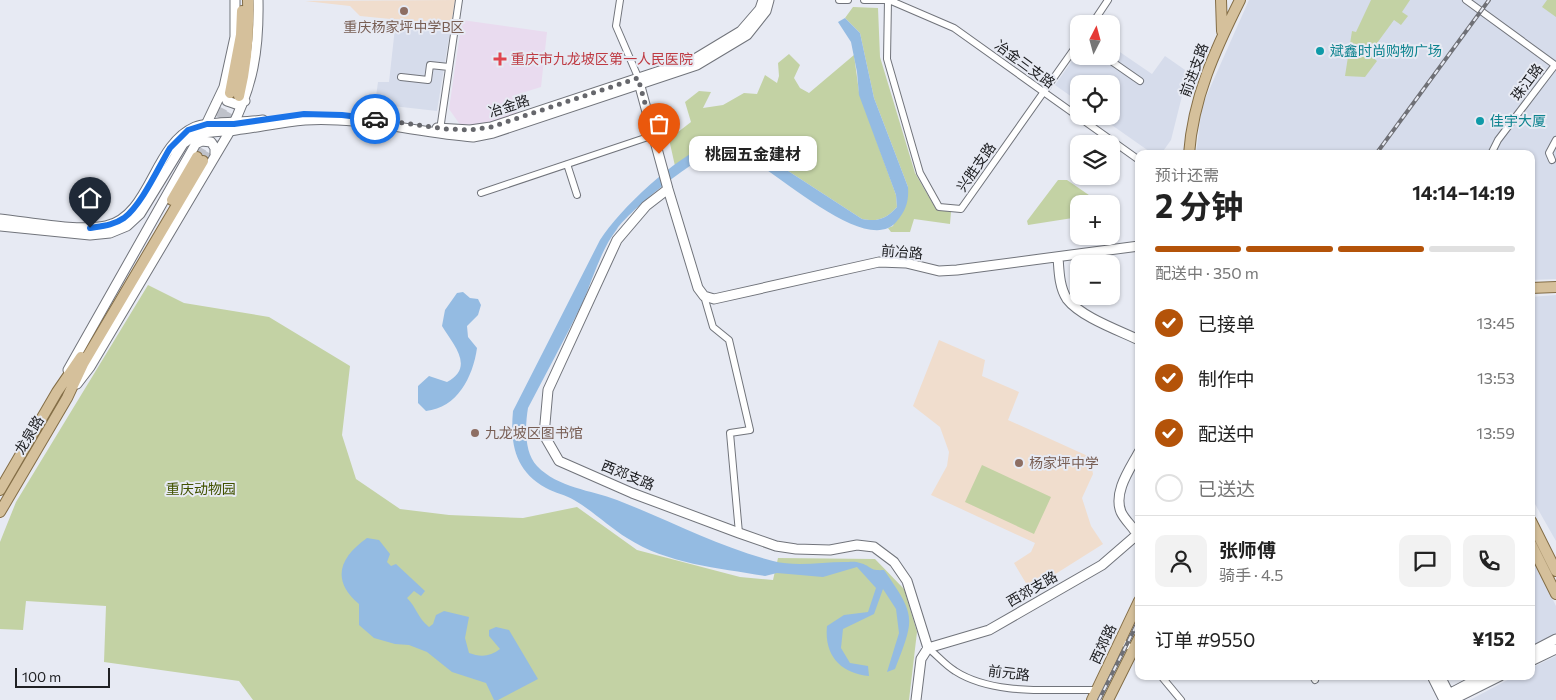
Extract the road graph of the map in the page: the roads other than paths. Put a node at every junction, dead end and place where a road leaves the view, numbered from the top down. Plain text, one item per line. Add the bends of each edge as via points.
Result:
1 (235, 0) edge
2 (242, 0) edge
3 (248, 0) edge
4 (258, 0) edge
5 (459, 0) edge
6 (620, 0) edge
7 (763, 0) edge
8 (769, 0) edge
9 (839, 0) edge
10 (848, 0) edge
11 (864, 0) edge
12 (884, 0) edge
13 (889, 0) edge
14 (1108, 0) edge
15 (1221, 0) edge
16 (1240, 0) edge
17 (1466, 0) edge
18 (1098, 15) edge
19 (1222, 36) junction
20 (1070, 55) edge
21 (1117, 65) edge
22 (1555, 66) edge
23 (449, 67) junction
24 (401, 76) dead end
25 (639, 81) junction
26 (1140, 81) dead end
27 (1043, 93) junction
28 (235, 94) junction
29 (232, 127) junction
30 (205, 128) junction
31 (440, 131) junction
32 (654, 135) junction
33 (1556, 140) edge
34 (195, 145) junction
35 (1189, 150) edge
36 (1493, 150) edge
37 (215, 154) junction
38 (1135, 157) edge
39 (1552, 160) dead end
40 (567, 164) junction
41 (668, 189) junction
42 (481, 193) dead end
43 (577, 195) dead end
44 (0, 220) edge
45 (0, 226) edge
46 (1135, 247) edge
47 (1058, 257) junction
48 (1556, 287) edge
49 (1535, 288) edge
50 (704, 296) junction
51 (1135, 338) edge
52 (57, 392) junction
53 (67, 398) junction
54 (1135, 460) edge
55 (0, 490) edge
56 (0, 512) edge
57 (1535, 529) edge
58 (1135, 531) edge
59 (739, 533) junction
60 (1135, 538) edge
61 (1535, 552) edge
62 (1556, 571) edge
63 (1556, 594) edge
64 (1135, 609) edge
65 (1120, 640) junction
66 (1556, 640) edge
67 (1135, 645) edge
68 (928, 648) junction
69 (1556, 649) edge
70 (1135, 650) edge
71 (1535, 650) edge
72 (1535, 659) edge
73 (1165, 680) edge
74 (1435, 680) edge
75 (1442, 680) edge
76 (1477, 680) edge
77 (1491, 680) edge
78 (1096, 690) junction
79 (1449, 698) edge
80 (916, 700) edge
81 (1092, 700) edge
82 (1108, 700) edge
83 (1181, 700) edge

1 - 28 street
2 - 28 main road
3 - 28 main road via 246,70
4 - 28 street via 256,58
5 - 23 street
6 - 25 street via 616,26
7 - 25 street, 冶金路 via 760,9 741,31 693,60
8 - 25 street, 冶金路 via 766,11 747,35 732,45 697,65
9 - 10 street
11 - 12 street
13 - 27 street, 冶金三支路 via 954,28
13 - 27 street, 兴胜支路 via 887,58 920,173 939,207 961,209
14 - 18 street
15 - 19 main road
16 - 19 main road, 前进支路
17 - 22 street, 珠江路
19 - 35 main road, 前进支路 via 1199,94
20 - 27 street, 兴胜支路
21 - 26 street
22 - 36 street, 珠江路
23 - 24 street via 430,65 428,80
23 - 31 street
25 - 31 street, 冶金路 via 493,133 473,137
25 - 32 street
27 - 38 street, 冶金三支路
28 - 29 street
28 - 30 street
29 - 30 street, 冶金路
29 - 31 street, 冶金路 via 306,120
29 - 37 street
30 - 34 street
30 - 44 street via 188,130 177,140 123,219 107,226 90,228
30 - 45 street via 183,144 140,214 127,226 110,233 90,235
32 - 40 street
32 - 41 street
33 - 39 street via 1549,153
34 - 37 street via 202,141 210,142
34 - 52 street
37 - 53 street via 90,367
40 - 42 street
40 - 43 street
41 - 50 street via 698,288
41 - 59 street, 西郊支路 via 640,212 617,240 548,390 544,435 559,461 632,493
46 - 47 street, 前冶路
47 - 50 street, 前冶路 via 939,271 906,263 879,262 714,299
47 - 51 street via 1066,298 1078,310
48 - 49 main road
50 - 59 street via 713,327 729,340 750,430 730,432
52 - 53 main road, 龙泉路 via 200,159 83,364
52 - 55 main road, 龙泉路
53 - 56 main road, 龙泉路
54 - 58 street via 1118,500 1121,512
57 - 62 main road
59 - 68 street, 西郊支路 via 776,546 796,549 874,547 894,562 907,581
60 - 68 street, 西郊支路 via 1102,565 989,630
61 - 63 main road
64 - 65 main road, 西郊路
65 - 67 street
65 - 78 main road, 西郊路
66 - 71 street
68 - 78 street, 前元路 via 955,671 983,683 1014,688
68 - 80 street via 921,659
69 - 72 street
70 - 82 main road
73 - 83 street
74 - 79 street
75 - 79 street
76 - 79 street
77 - 79 street
78 - 81 main road, 西郊路

